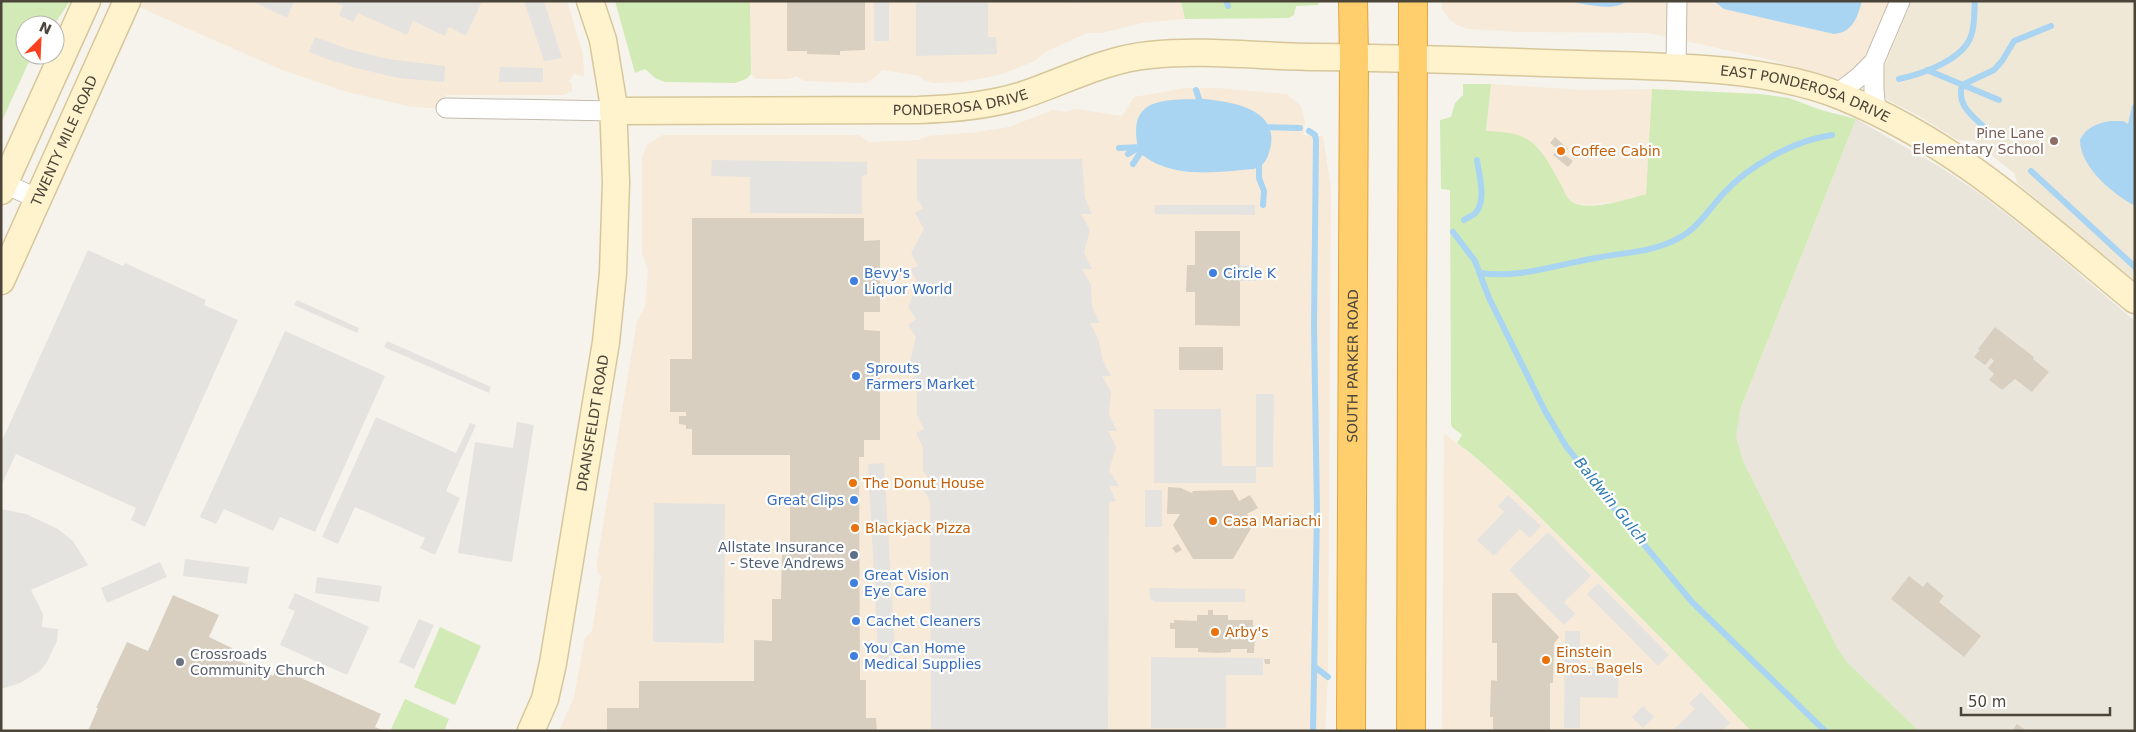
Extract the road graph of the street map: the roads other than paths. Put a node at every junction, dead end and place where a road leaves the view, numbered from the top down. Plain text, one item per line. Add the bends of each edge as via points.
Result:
1 (87, 1) edge
2 (127, 1) edge
3 (590, 1) edge
4 (1352, 1) edge
5 (1413, 1) edge
6 (1678, 1) edge
7 (1900, 1) edge
8 (1354, 57) junction
9 (1413, 58) junction
10 (1874, 62) junction
11 (1676, 67) junction
12 (1837, 94) junction
13 (446, 108) dead end
14 (613, 111) junction
15 (1876, 111) junction
16 (2, 186) edge
17 (38, 199) junction
18 (1, 281) edge
19 (2135, 300) edge
20 (531, 731) edge
21 (1351, 731) edge
22 (1410, 731) edge

1 - 16 street
2 - 17 street, TWENTY MILE ROAD
3 - 14 street via 603,40
4 - 8 highway, SOUTH PARKER ROAD
5 - 9 highway
6 - 11 street
7 - 10 street
8 - 9 street, PONDEROSA DRIVE
8 - 14 street, PONDEROSA DRIVE via 1150,55 1099,67 1005,100 951,109
8 - 21 highway, SOUTH PARKER ROAD
9 - 11 street, EAST PONDEROSA DRIVE
9 - 22 highway
10 - 12 street
10 - 15 street
11 - 12 street, EAST PONDEROSA DRIVE via 1771,77
12 - 15 street, EAST PONDEROSA DRIVE
13 - 14 street
14 - 20 street, DRANSFELDT ROAD via 616,182 610,317 551,673 541,711
15 - 19 street, EAST PONDEROSA DRIVE via 1925,137 1992,182
16 - 17 street
17 - 18 street, TWENTY MILE ROAD

